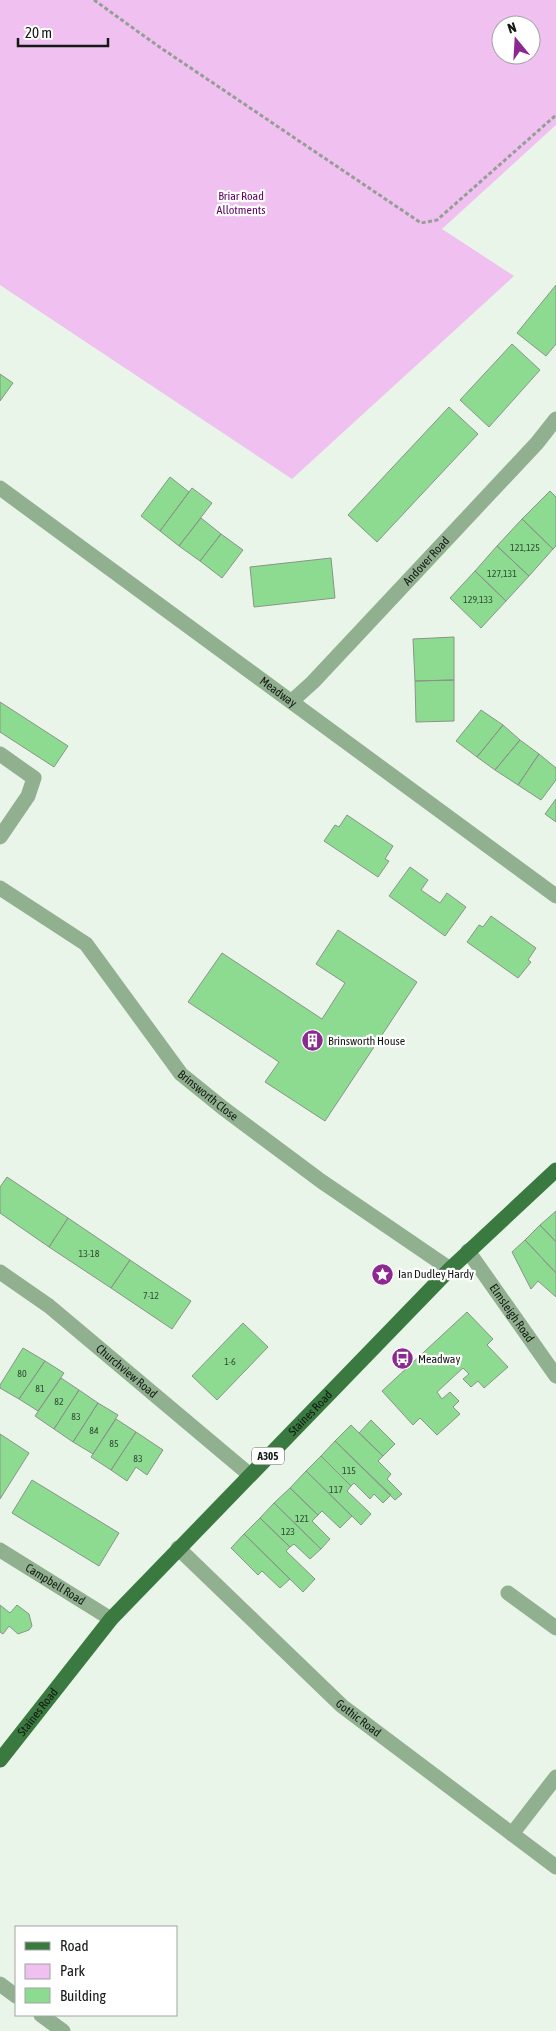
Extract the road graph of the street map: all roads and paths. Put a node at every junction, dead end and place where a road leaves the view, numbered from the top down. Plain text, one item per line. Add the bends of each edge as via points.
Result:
1 (94, 0) edge
2 (556, 115) edge
3 (556, 419) edge
4 (0, 488) edge
5 (292, 701) junction
6 (0, 754) edge
7 (0, 837) edge
8 (0, 888) edge
9 (556, 896) edge
10 (556, 1170) edge
11 (468, 1251) junction
12 (450, 1269) junction
13 (0, 1272) edge
14 (556, 1376) edge
15 (250, 1475) junction
16 (178, 1548) junction
17 (0, 1550) edge
18 (508, 1594) dead end
19 (111, 1619) junction
20 (556, 1628) edge
21 (0, 1760) edge
22 (556, 1777) edge
23 (512, 1834) junction
24 (556, 1867) edge
25 (0, 1984) edge
26 (15, 1995) edge
27 (42, 2016) edge
28 (63, 2031) edge

1 - 2 path via 421,223 437,220
3 - 5 street, Andover Road via 537,444
4 - 5 street, Meadway
5 - 9 street, Meadway
6 - 7 street via 34,778 28,796
8 - 12 street, Brinsworth Close via 86,944 181,1074 321,1181
10 - 11 main road, Staines Road / A305
11 - 12 main road, Staines Road / A305
11 - 14 street, Elmsleigh Road
12 - 15 main road, Staines Road / A305
13 - 15 street, Churchview Road via 49,1306
15 - 16 main road, Staines Road / A305
16 - 19 main road, Staines Road / A305
16 - 23 street, Gothic Road via 342,1706
17 - 19 street, Campbell Road
18 - 20 street
19 - 21 main road, Staines Road / A305
22 - 23 street
23 - 24 street, Gothic Road
25 - 26 street
27 - 28 street

